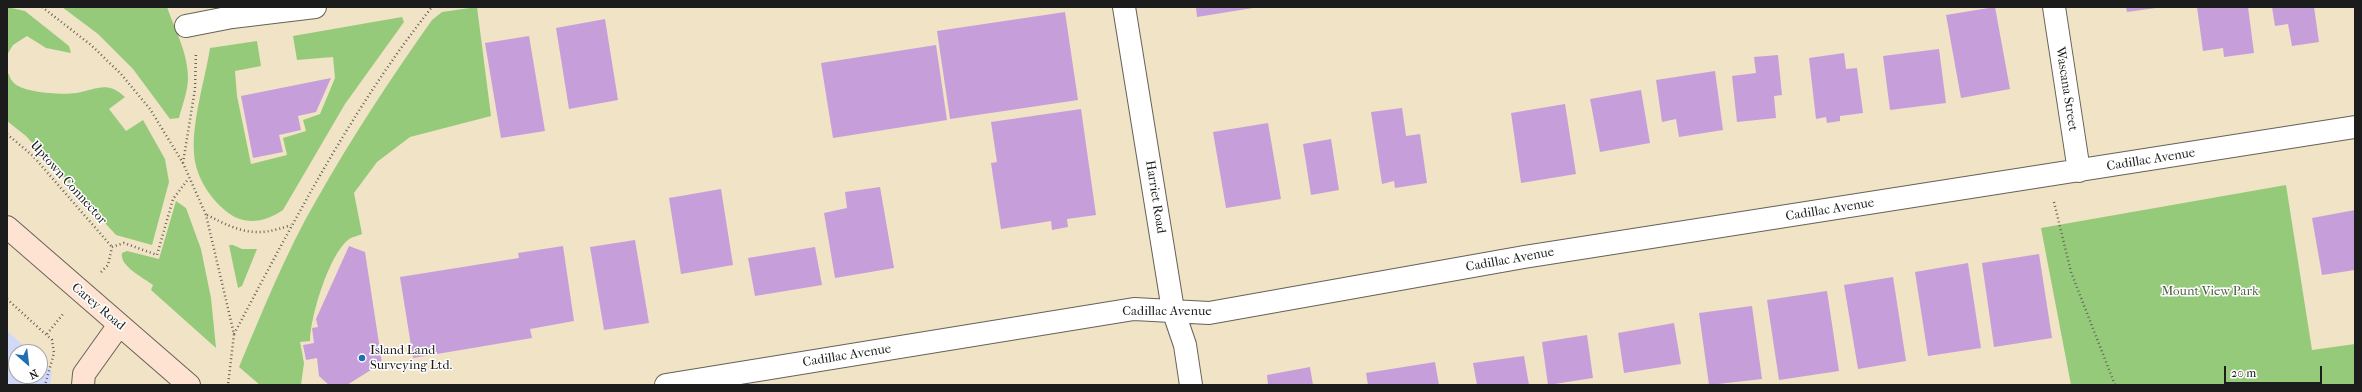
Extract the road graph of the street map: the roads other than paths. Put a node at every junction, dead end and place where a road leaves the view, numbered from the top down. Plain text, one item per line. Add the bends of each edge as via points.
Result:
1 (315, 7) edge
2 (1124, 7) edge
3 (2054, 7) edge
4 (186, 26) dead end
5 (2355, 127) edge
6 (2079, 171) junction
7 (7, 228) edge
8 (1173, 310) junction
9 (119, 325) junction
10 (83, 385) edge
11 (189, 385) edge
12 (666, 385) edge
13 (1191, 385) edge

1 - 4 street via 232,17
2 - 8 street, Harriet Road
3 - 6 street, Wascana Street
5 - 6 street, Cadillac Avenue
6 - 8 street, Cadillac Avenue via 1524,257 1209,313
7 - 9 street, Carey Road
8 - 12 street, Cadillac Avenue via 1134,309
8 - 13 street, Harriet Road via 1185,345
9 - 10 street via 84,374
9 - 11 street, Carey Road

